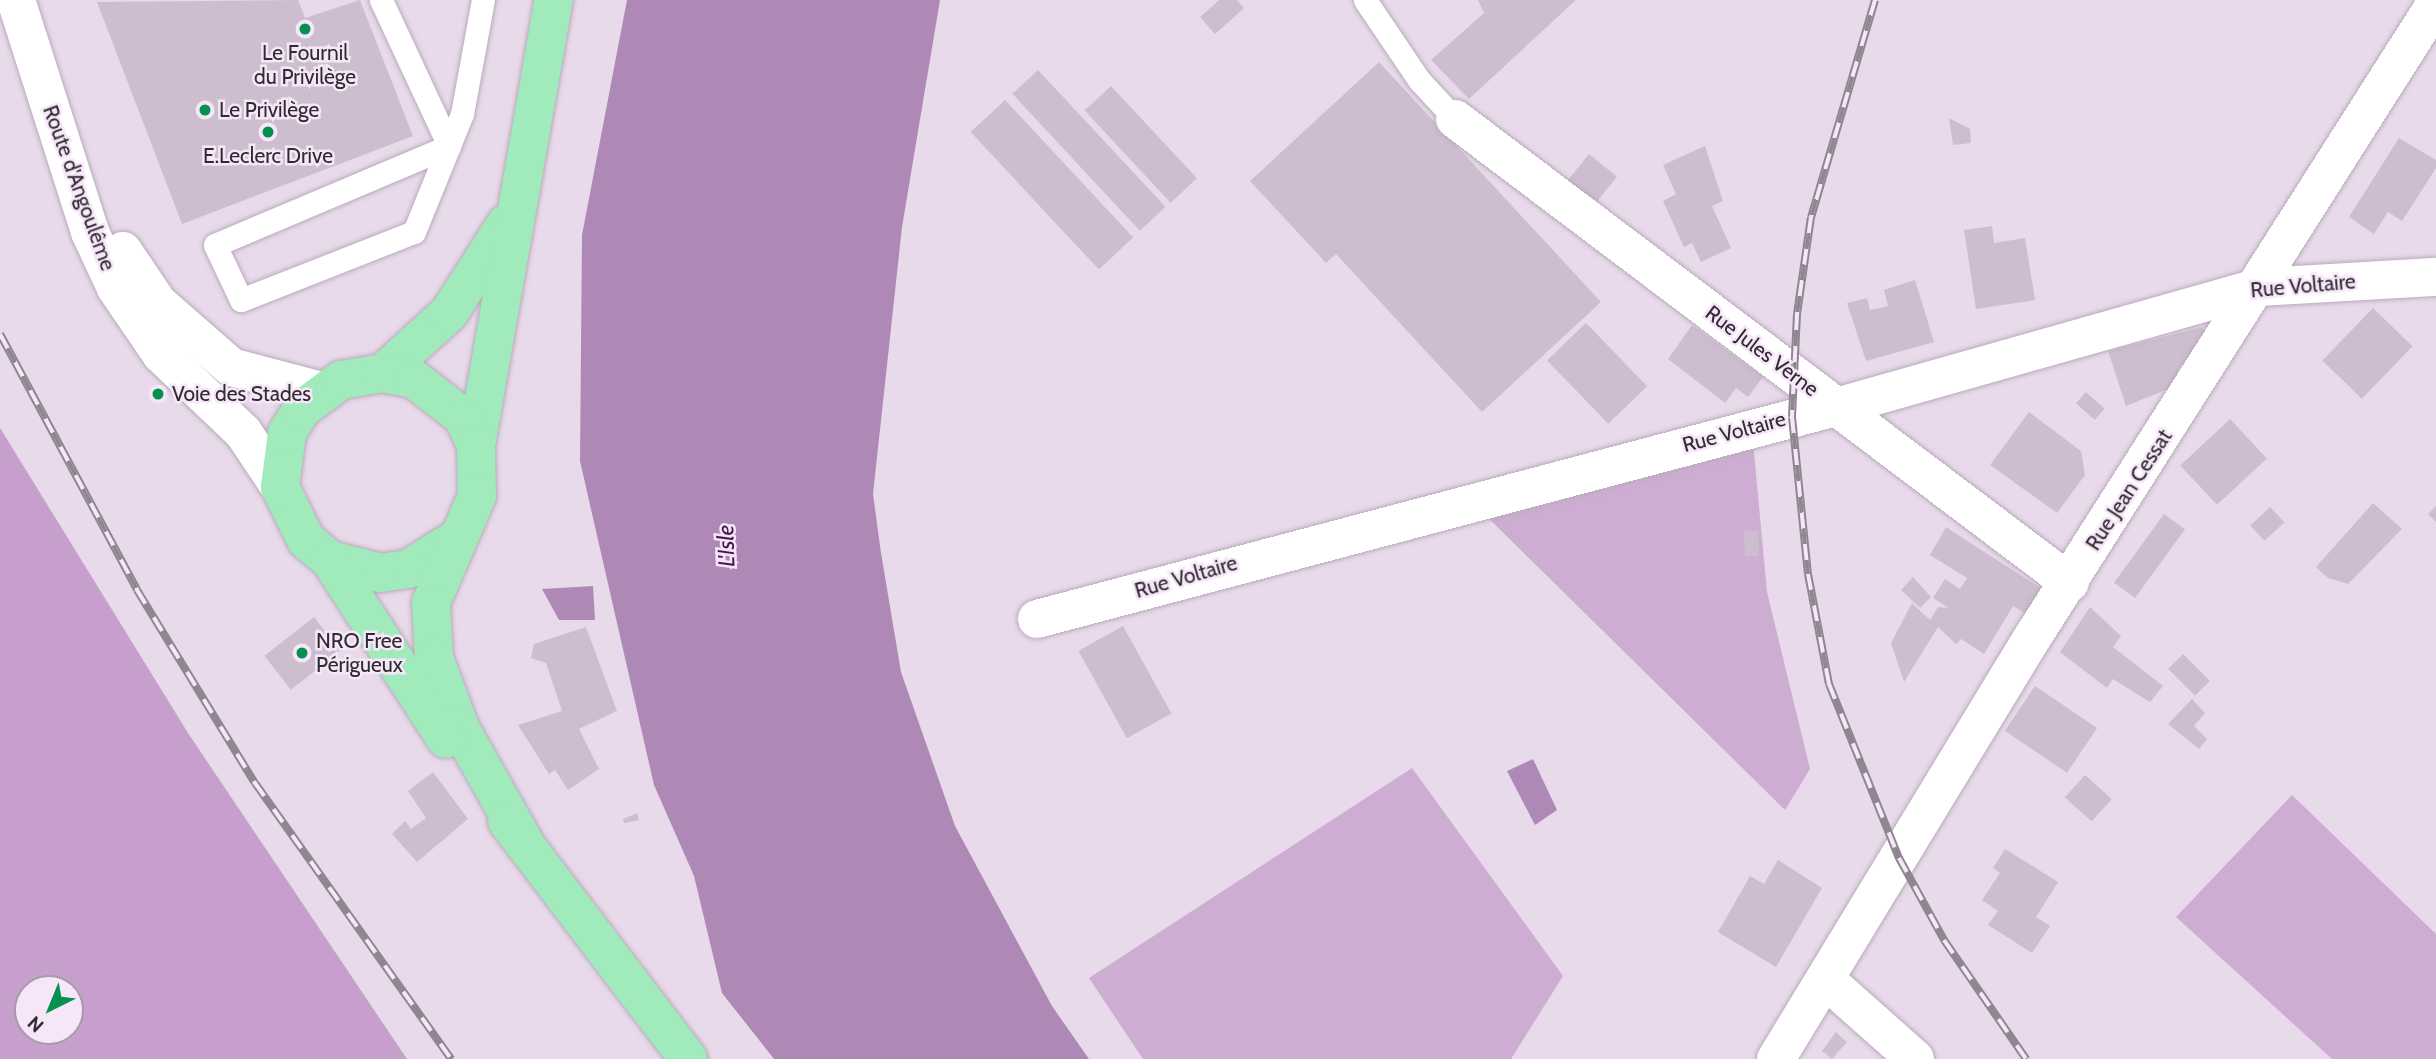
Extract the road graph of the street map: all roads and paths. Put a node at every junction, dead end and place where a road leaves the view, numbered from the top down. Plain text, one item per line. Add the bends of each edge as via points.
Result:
1 (16, 0) edge
2 (30, 0) edge
3 (381, 0) edge
4 (483, 0) edge
5 (554, 0) edge
6 (1365, 0) edge
7 (2436, 3) edge
8 (1455, 119) joint
9 (449, 146) junction
10 (520, 194) junction
11 (2436, 277) edge
12 (2260, 286) junction
13 (383, 373) junction
14 (322, 391) junction
15 (1836, 407) junction
16 (476, 445) junction
17 (280, 487) junction
18 (453, 541) junction
19 (330, 560) junction
20 (2070, 583) junction
21 (1037, 619) dead end
22 (524, 842) junction
23 (1826, 980) junction
24 (688, 1059) edge
25 (1776, 1059) edge
26 (1914, 1059) edge

1 - 17 street, Route d'Angoulême via 90,232 116,288 161,354 243,432
2 - 14 street, Route d'Angoulême via 107,223 136,274 158,303 231,367
3 - 9 lane
4 - 9 lane via 462,114
5 - 10 main road
6 - 8 lane via 1419,80
7 - 12 street, Rue Jean Cessat
8 - 15 street, Rue Jules Verne
9 - 9 lane via 215,245 241,300 414,232
10 - 13 main road via 500,238 449,313
10 - 16 main road
11 - 12 street, Rue Voltaire
12 - 15 street, Rue Voltaire
12 - 20 street, Rue Jean Cessat
13 - 14 main road
13 - 16 main road via 441,394 463,417
14 - 17 main road via 288,433
15 - 20 street, Rue Jules Verne
15 - 21 street, Rue Voltaire
16 - 18 main road via 477,496
17 - 19 main road via 289,516
18 - 19 main road via 408,569 381,573
18 - 22 main road via 431,603 433,657 461,730
19 - 22 main road via 414,693
20 - 23 street, Rue Jean Cessat
22 - 24 main road
23 - 25 street, Rue Jean Cessat
23 - 26 street

